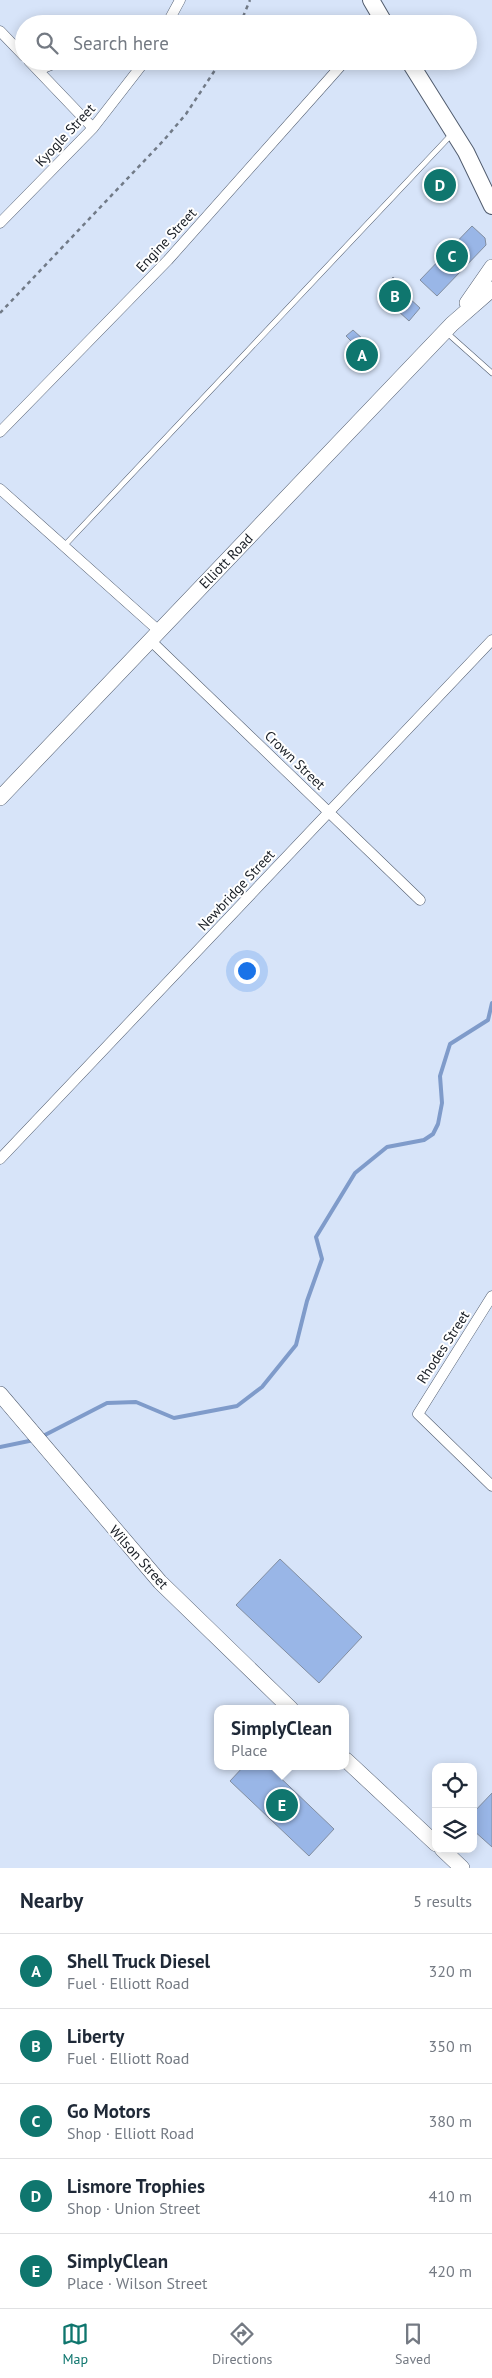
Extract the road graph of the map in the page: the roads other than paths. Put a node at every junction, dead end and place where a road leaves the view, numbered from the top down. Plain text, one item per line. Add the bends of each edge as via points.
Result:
1 (180, 0) edge
2 (370, 0) edge
3 (172, 15) edge
4 (379, 15) edge
5 (0, 31) edge
6 (15, 47) edge
7 (37, 70) edge
8 (47, 70) edge
9 (134, 70) edge
10 (337, 70) edge
11 (415, 70) edge
12 (40, 73) junction
13 (93, 128) junction
14 (454, 132) junction
15 (466, 152) junction
16 (492, 183) edge
17 (492, 206) edge
18 (0, 223) edge
19 (492, 267) edge
20 (492, 290) edge
21 (448, 328) junction
22 (492, 373) edge
23 (0, 432) edge
24 (0, 489) edge
25 (64, 546) junction
26 (155, 636) junction
27 (492, 640) edge
28 (0, 798) edge
29 (329, 812) junction
30 (420, 900) dead end
31 (0, 1160) edge
32 (492, 1296) edge
33 (0, 1394) edge
34 (492, 1486) edge
35 (287, 1705) edge
36 (349, 1763) edge
37 (432, 1840) edge
38 (446, 1853) edge
39 (462, 1868) edge

1 - 3 street
2 - 4 main road
5 - 6 street
7 - 12 street
8 - 12 lane
9 - 13 street, Kyogle Street
10 - 23 street, Engine Street via 168,260
11 - 14 main road
12 - 13 street
13 - 18 street, Kyogle Street
14 - 15 main road
14 - 25 lane
15 - 16 main road
15 - 17 main road
19 - 21 street, Elliott Road
20 - 21 street, Elliott Road
21 - 22 lane
21 - 26 street, Elliott Road
24 - 25 street, Crown Street
25 - 26 street, Crown Street
26 - 28 street, Elliott Road
26 - 29 street, Crown Street
27 - 29 street, Newbridge Street
29 - 30 street, Crown Street
29 - 31 street, Newbridge Street
32 - 34 street, Rhodes Street via 418,1414
33 - 35 street, Wilson Street via 160,1582
36 - 37 street
38 - 39 street

